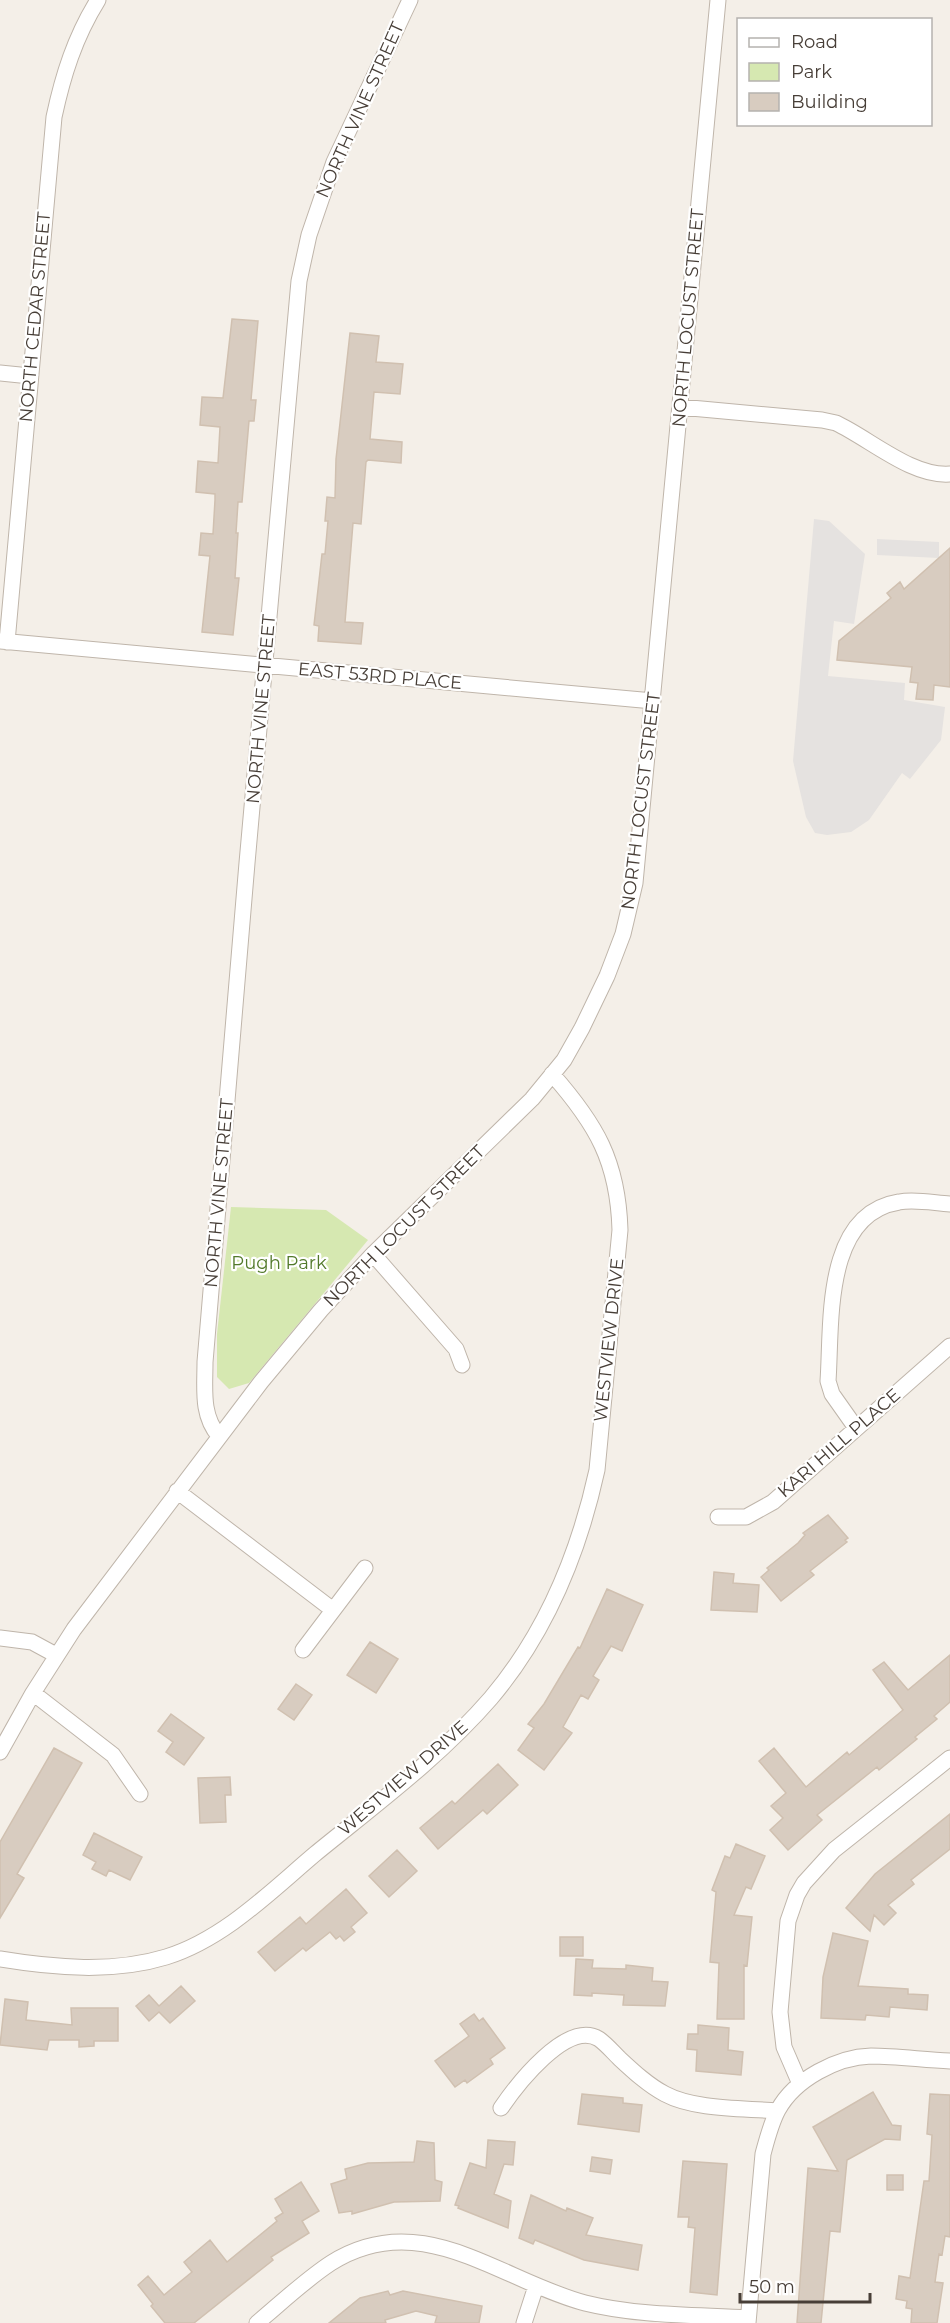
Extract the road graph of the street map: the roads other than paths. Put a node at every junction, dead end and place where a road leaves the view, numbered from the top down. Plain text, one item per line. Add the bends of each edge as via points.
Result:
1 (98, 0) edge
2 (410, 0) edge
3 (717, 0) edge
4 (0, 373) edge
5 (30, 376) junction
6 (680, 407) junction
7 (950, 474) edge
8 (3, 642) edge
9 (265, 666) junction
10 (653, 701) junction
11 (552, 1074) junction
12 (950, 1204) edge
13 (373, 1254) junction
14 (950, 1346) edge
15 (462, 1365) dead end
16 (856, 1428) junction
17 (219, 1436) junction
18 (177, 1491) junction
19 (718, 1518) dead end
20 (365, 1568) dead end
21 (333, 1610) junction
22 (0, 1638) edge
23 (303, 1650) dead end
24 (56, 1654) junction
25 (33, 1693) junction
26 (0, 1752) edge
27 (950, 1758) edge
28 (140, 1794) dead end
29 (0, 1959) edge
30 (950, 2061) edge
31 (800, 2084) junction
32 (501, 2108) dead end
33 (777, 2111) junction
34 (536, 2286) junction
35 (748, 2321) edge
36 (257, 2323) edge
37 (524, 2323) edge

1 - 5 street, NORTH CEDAR STREET via 74,45 54,117
2 - 9 street, NORTH VINE STREET via 334,162 309,235 299,281
3 - 6 street, NORTH LOCUST STREET
4 - 5 street
5 - 8 street, NORTH CEDAR STREET
6 - 7 street via 836,423 923,471
6 - 10 street, NORTH LOCUST STREET
8 - 9 street, EAST 53RD PLACE
9 - 10 street, EAST 53RD PLACE
9 - 17 street, NORTH VINE STREET via 205,1362 208,1422
10 - 11 street, NORTH LOCUST STREET via 629,913 607,976 582,1028
11 - 13 street, NORTH LOCUST STREET via 532,1099
11 - 29 street, WESTVIEW DRIVE via 579,1104 602,1144 613,1172 620,1230 597,1470 570,1561 524,1654 491,1698 446,1745 235,1921 195,1945 168,1957 118,1966 69,1967
12 - 16 street via 899,1202 872,1212 852,1232 841,1256 835,1277 828,1381 836,1401
13 - 15 street via 456,1349
13 - 17 street, NORTH LOCUST STREET via 298,1337
14 - 16 street, KARI HILL PLACE
16 - 19 street, KARI HILL PLACE via 758,1512 746,1517
17 - 18 street, NORTH LOCUST STREET
18 - 21 street
18 - 24 street, NORTH LOCUST STREET
20 - 21 street
21 - 23 street
22 - 24 street via 32,1642
24 - 25 street, NORTH LOCUST STREET
25 - 26 street
25 - 28 street via 113,1755
27 - 31 street via 834,1850 797,1895 788,1921 780,2012 784,2047
30 - 31 street via 859,2057 838,2063
31 - 33 street
32 - 33 street via 517,2085 548,2054 575,2038 590,2036 665,2094 699,2104
33 - 35 street via 763,2154
34 - 35 street via 619,2310
34 - 36 street via 452,2249 427,2243 388,2243 362,2249 332,2263
34 - 37 street

